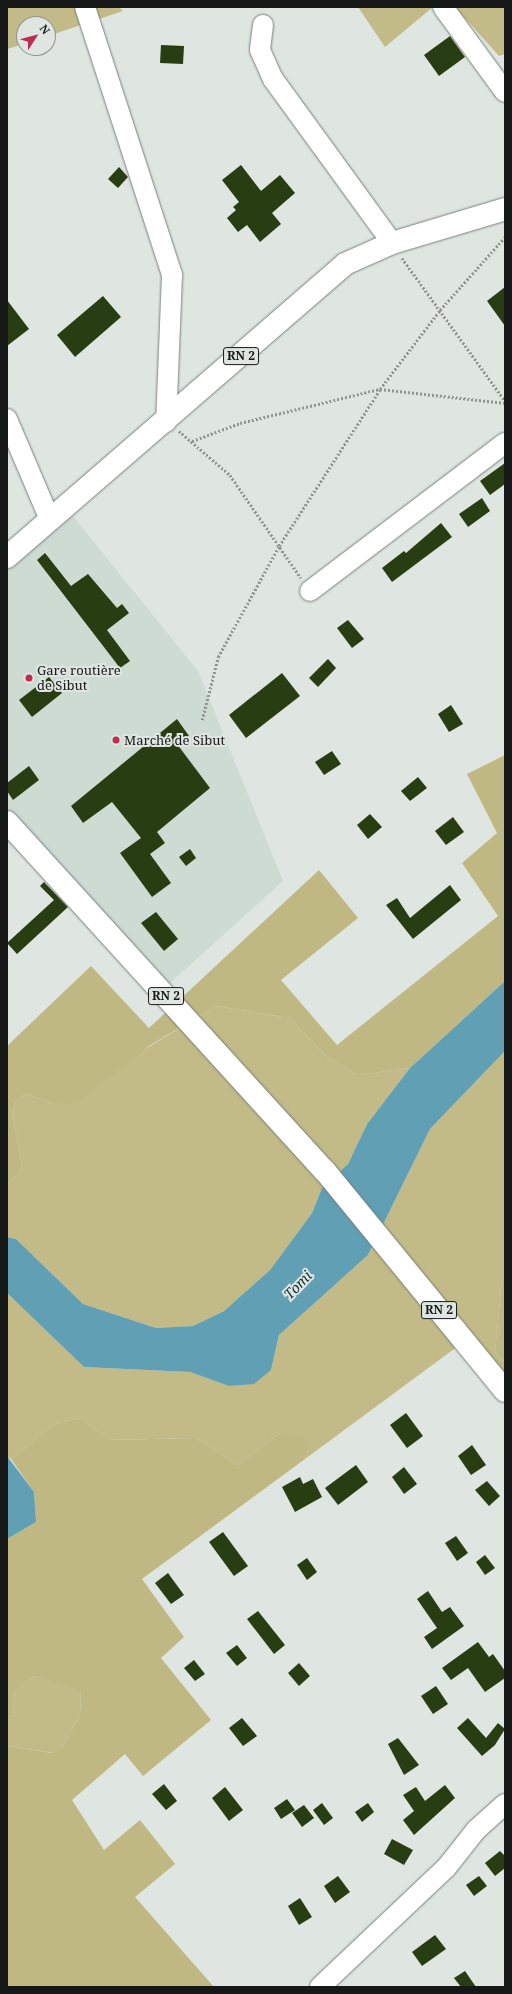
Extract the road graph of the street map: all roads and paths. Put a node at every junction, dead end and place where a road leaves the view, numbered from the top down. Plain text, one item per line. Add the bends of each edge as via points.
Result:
1 (85, 7) edge
2 (443, 7) edge
3 (263, 25) dead end
4 (505, 92) edge
5 (505, 209) edge
6 (505, 236) edge
7 (392, 243) junction
8 (440, 310) junction
9 (380, 389) junction
10 (505, 402) edge
11 (7, 419) edge
12 (166, 422) junction
13 (192, 441) junction
14 (505, 444) edge
15 (50, 520) junction
16 (279, 546) junction
17 (7, 557) edge
18 (310, 591) joint
19 (202, 720) dead end
20 (7, 822) edge
21 (505, 1391) edge
22 (505, 1804) edge
23 (320, 1987) edge

1 - 12 street via 172,275
2 - 4 street
3 - 7 street via 260,50 273,80
5 - 7 main road, RN 2
6 - 8 path
7 - 8 path
7 - 12 main road, RN 2 via 345,264
8 - 9 path
8 - 10 path
9 - 10 path
9 - 13 path via 240,423
9 - 16 path
11 - 15 street
12 - 13 path
12 - 15 main road, RN 2
13 - 16 path via 230,475
14 - 18 street
15 - 17 main road, RN 2
16 - 18 path
16 - 19 path via 218,657
20 - 21 main road, RN 2 via 325,1170
22 - 23 street via 476,1830 446,1868

